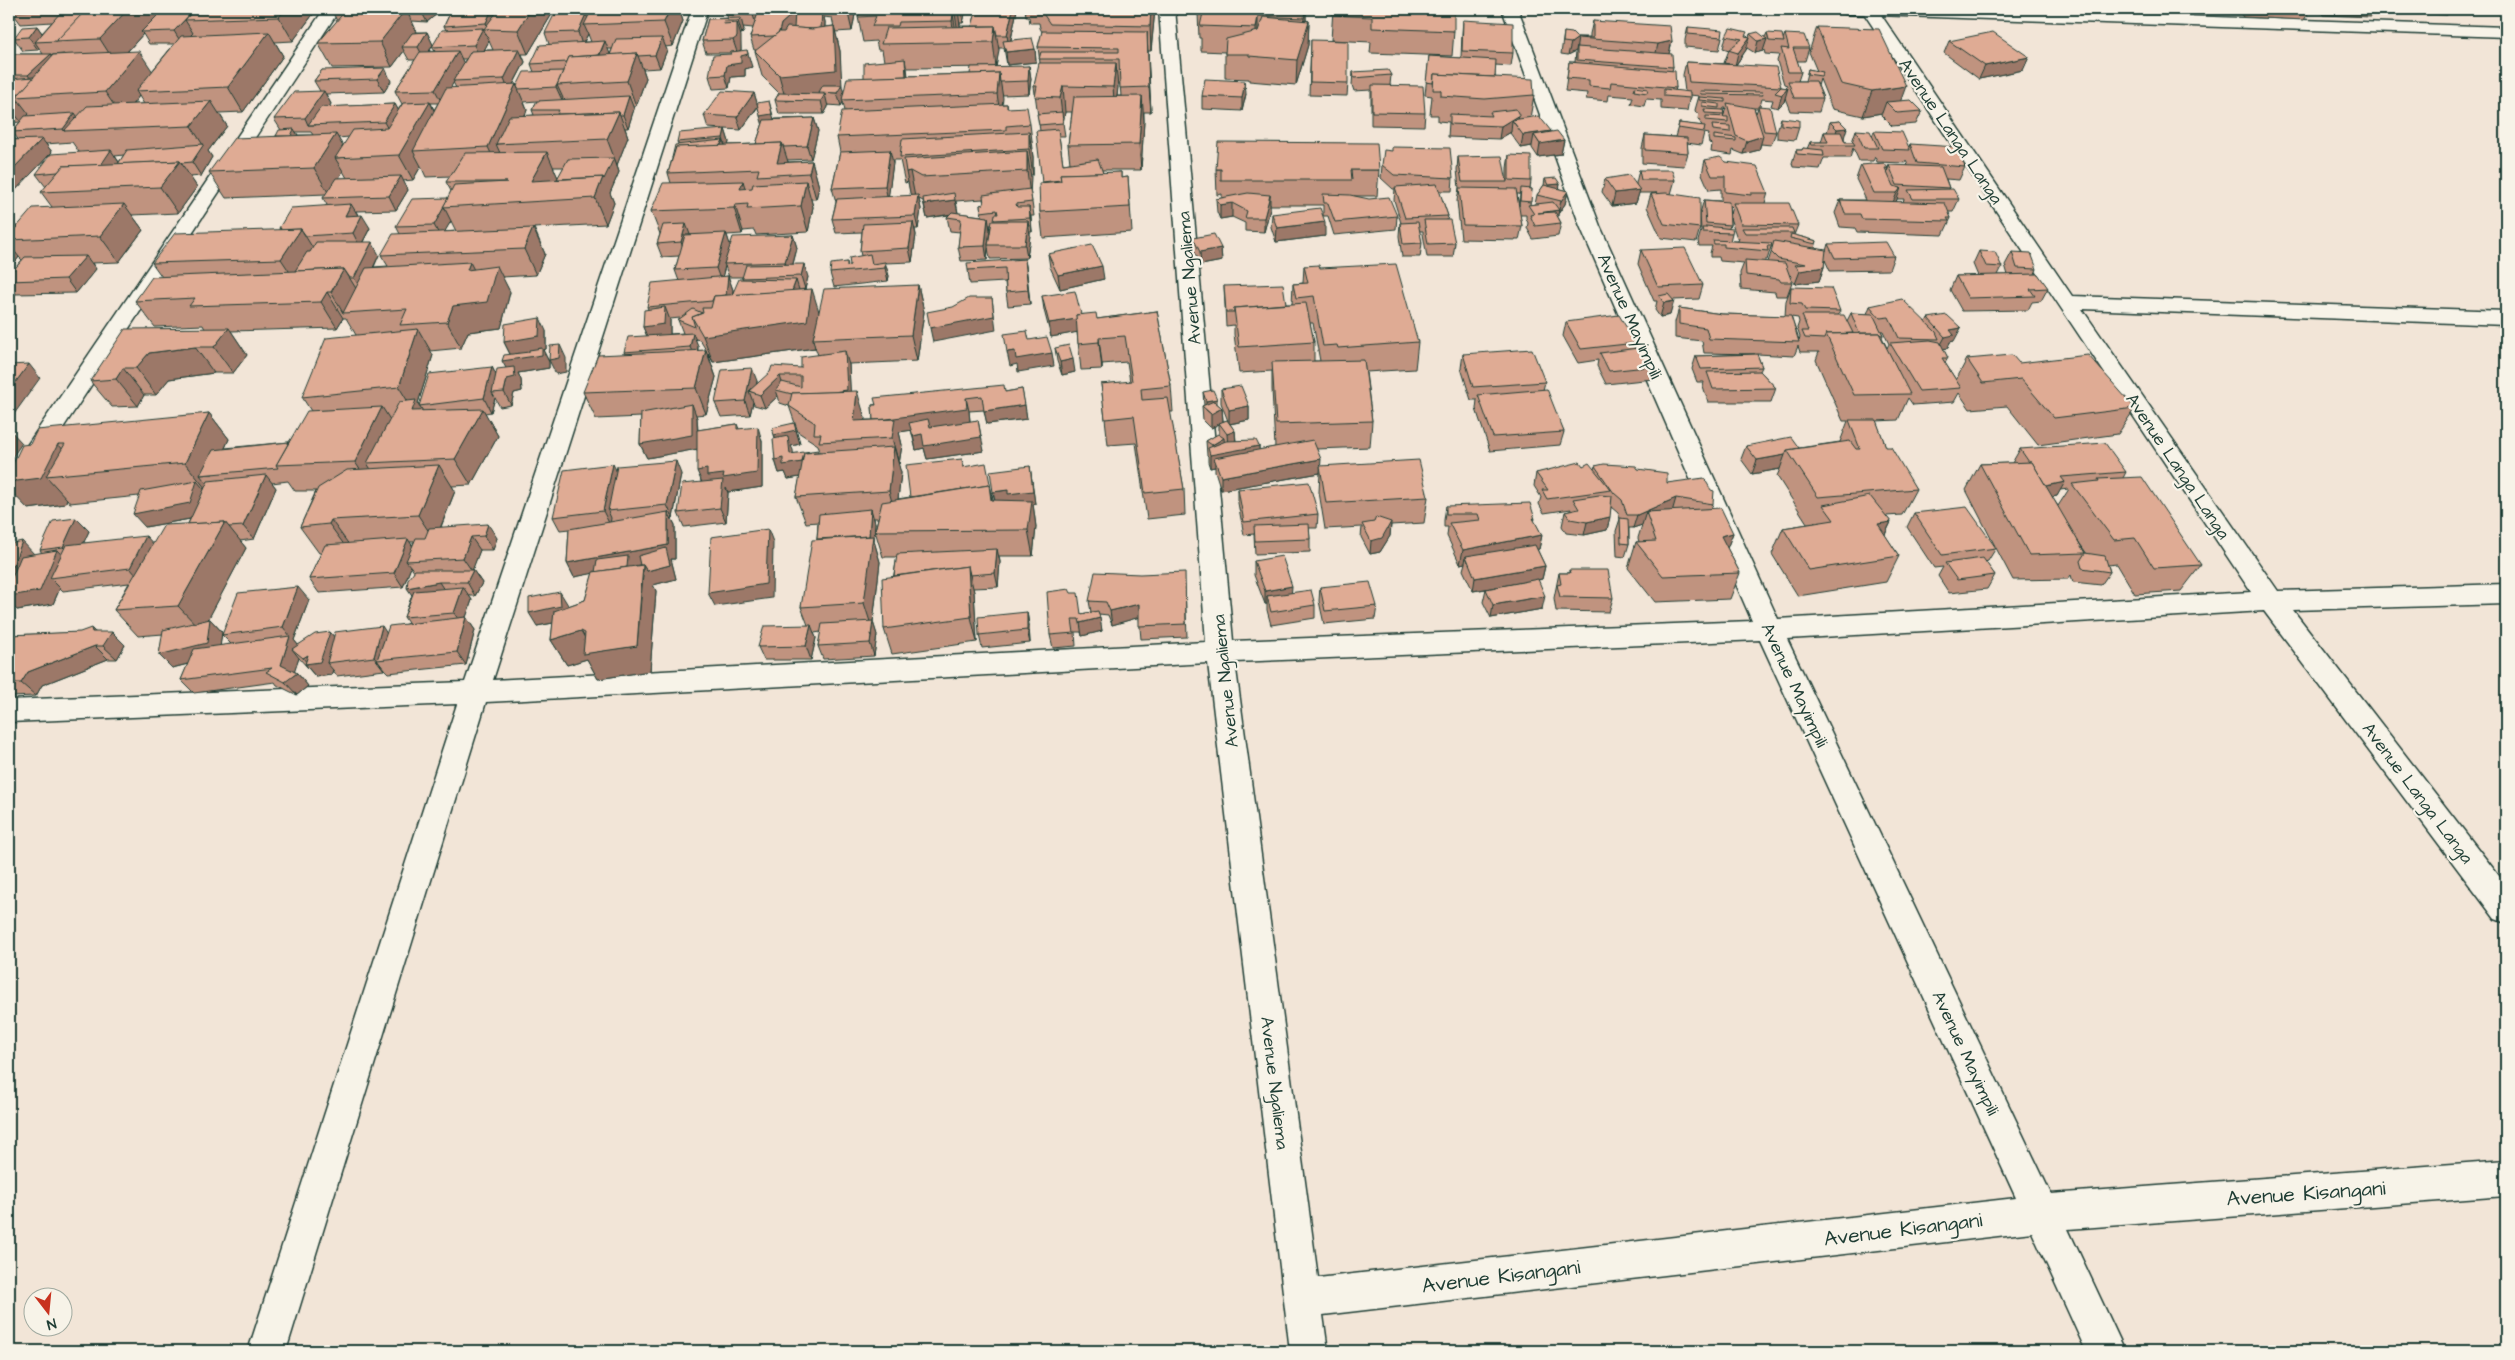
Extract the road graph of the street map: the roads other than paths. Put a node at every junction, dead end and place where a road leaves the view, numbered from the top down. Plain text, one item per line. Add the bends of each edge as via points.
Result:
1 (332, 9) edge
2 (700, 9) edge
3 (1167, 9) edge
4 (1510, 9) edge
5 (1862, 9) edge
6 (2506, 32) edge
7 (2066, 302) junction
8 (2506, 318) edge
9 (9, 490) edge
10 (2506, 594) edge
11 (2271, 601) junction
12 (1769, 630) junction
13 (1220, 652) junction
14 (475, 692) junction
15 (9, 711) edge
16 (2506, 909) edge
17 (2506, 1178) edge
18 (2040, 1213) junction
19 (1302, 1299) junction
20 (267, 1351) edge
21 (1310, 1351) edge
22 (2106, 1351) edge

1 - 9 street
2 - 14 street
3 - 13 street, Avenue Ngaliema
4 - 12 street, Avenue Mayimpili via 1590,226
5 - 6 street
5 - 7 street, Avenue Langa Langa
7 - 8 street
7 - 11 street, Avenue Langa Langa
10 - 11 street
11 - 12 street
11 - 16 street, Avenue Langa Langa
12 - 13 street
12 - 18 street, Avenue Mayimpili
13 - 14 street
13 - 19 street, Avenue Ngaliema
14 - 15 street
14 - 20 street
17 - 18 street, Avenue Kisangani
18 - 19 street, Avenue Kisangani
18 - 22 street, Avenue Mayimpili
19 - 21 street, Avenue Ngaliema

